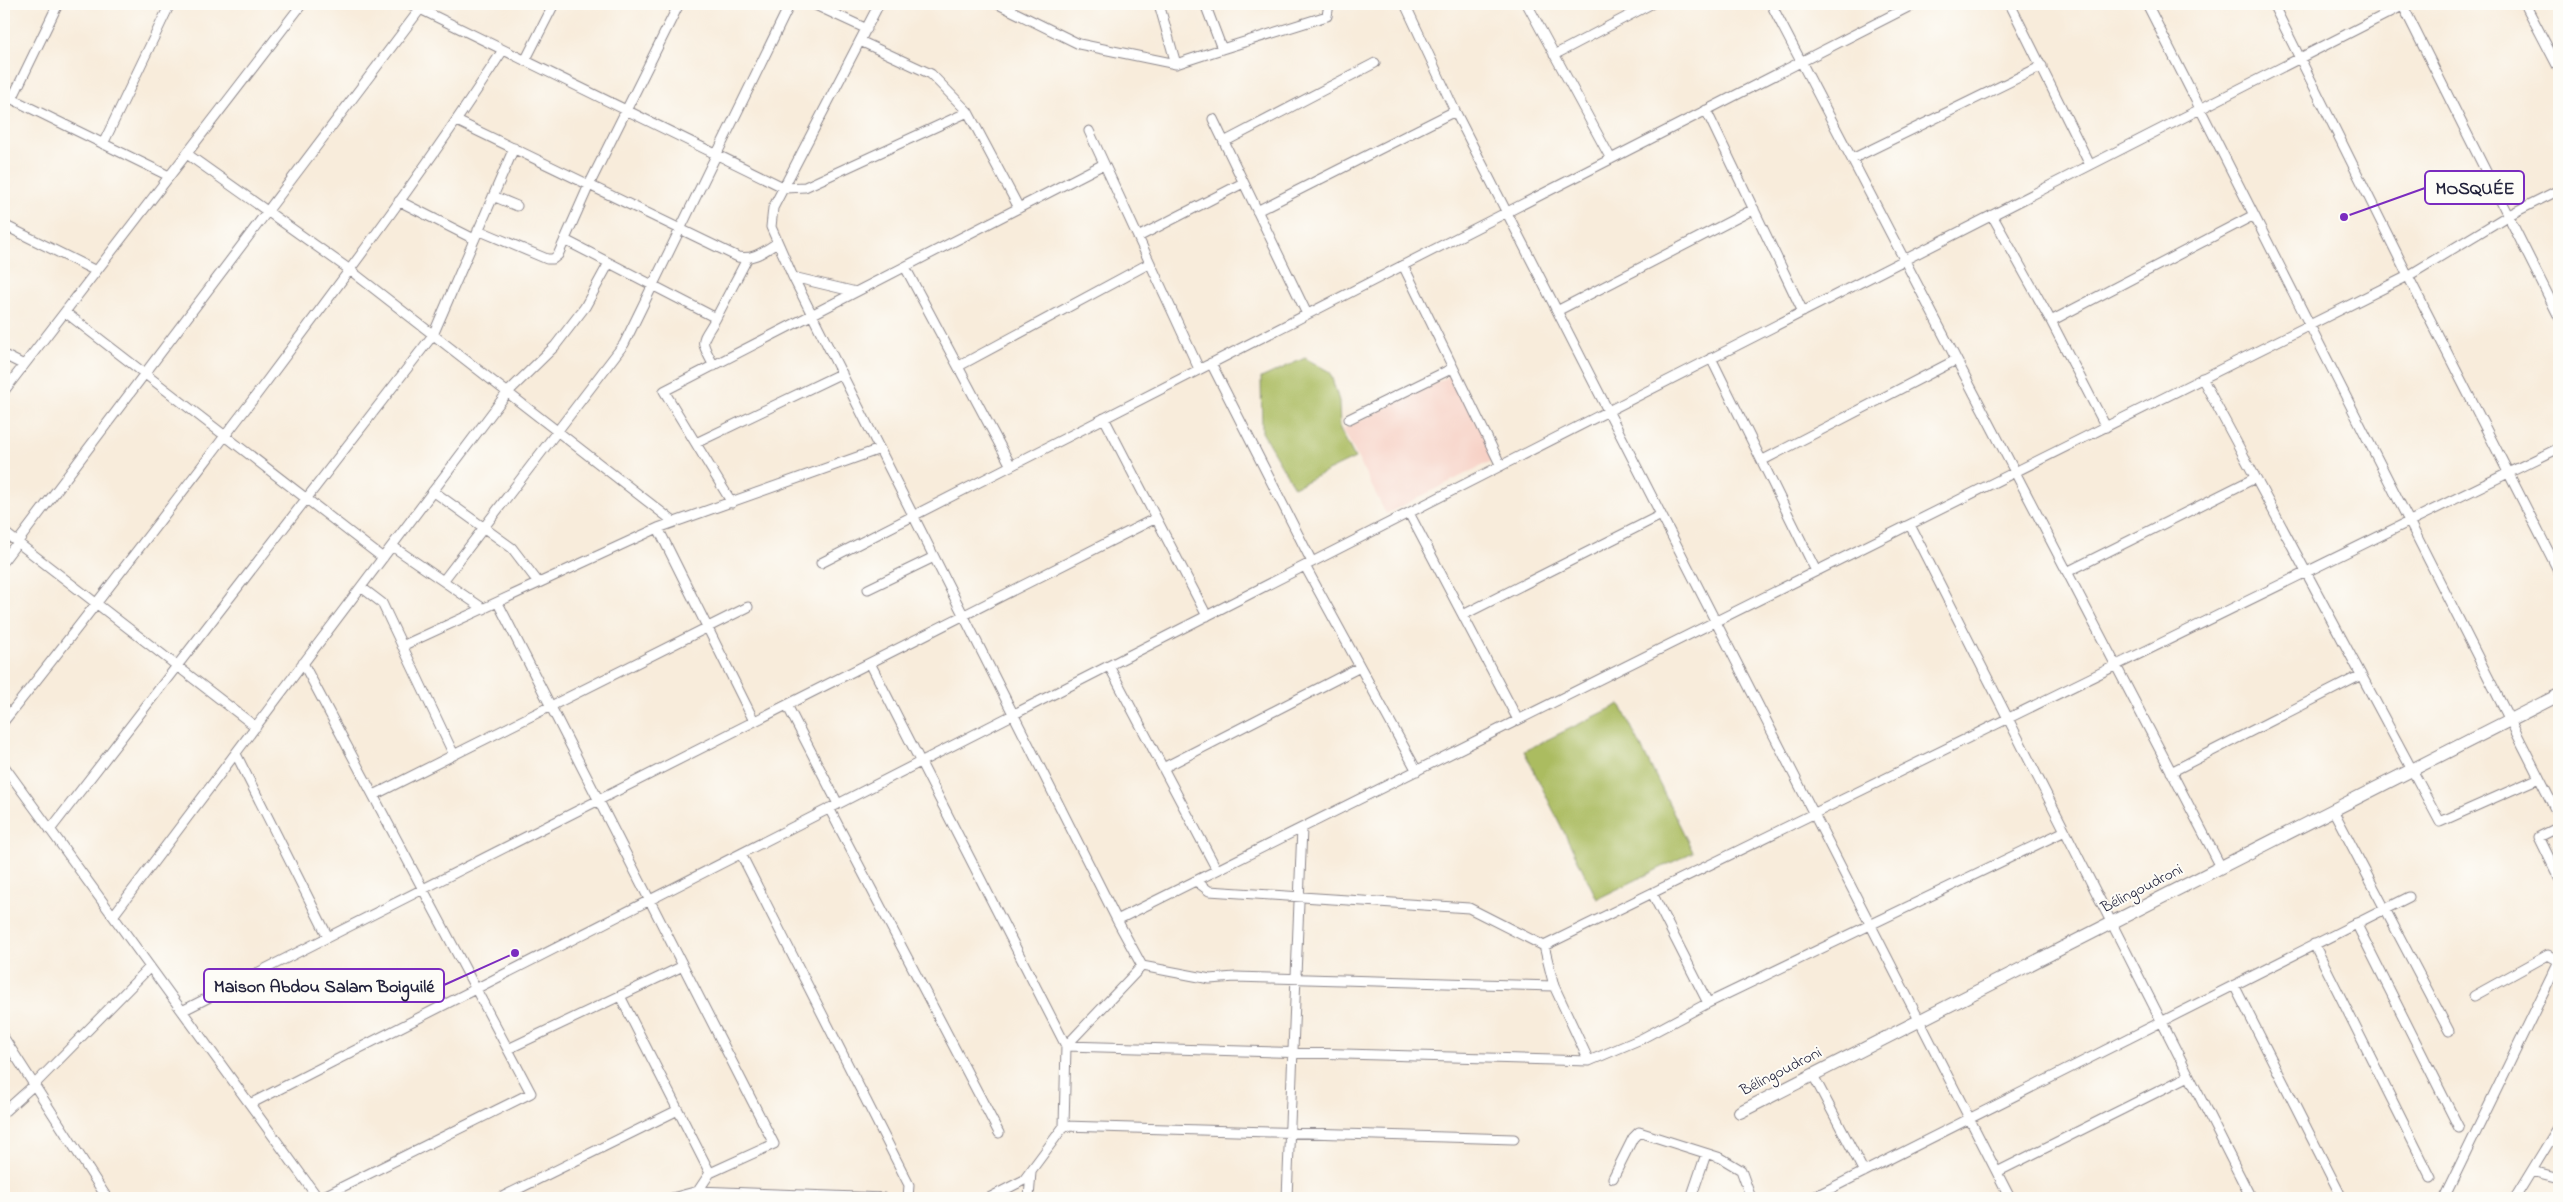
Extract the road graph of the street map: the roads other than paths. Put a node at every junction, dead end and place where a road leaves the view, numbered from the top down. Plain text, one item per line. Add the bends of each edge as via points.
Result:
1 (58, 4) edge
2 (170, 4) edge
3 (302, 4) edge
4 (410, 4) edge
5 (554, 4) edge
6 (678, 4) edge
7 (790, 4) edge
8 (814, 4) edge
9 (879, 4) edge
10 (998, 4) edge
11 (1159, 4) edge
12 (1205, 4) edge
13 (1329, 4) edge
14 (1405, 4) edge
15 (1527, 4) edge
16 (1651, 4) edge
17 (1771, 4) edge
18 (2010, 4) edge
19 (2147, 4) edge
20 (2274, 4) edge
21 (2404, 4) edge
22 (2526, 4) edge
23 (1908, 5) edge
24 (423, 7) edge
25 (866, 28) junction
26 (860, 41) junction
27 (1222, 49) junction
28 (503, 50) junction
29 (1554, 55) junction
30 (2301, 58) junction
31 (525, 61) junction
32 (1801, 61) junction
33 (1375, 63) dead end
34 (1176, 64) junction
35 (2042, 66) junction
36 (2559, 69) edge
37 (8, 97) edge
38 (2200, 109) junction
39 (626, 110) junction
40 (1455, 110) junction
41 (1706, 110) junction
42 (968, 112) junction
43 (1213, 119) dead end
44 (457, 121) junction
45 (1089, 131) dead end
46 (1224, 142) junction
47 (103, 144) junction
48 (514, 148) junction
49 (187, 154) junction
50 (717, 155) junction
51 (1610, 159) junction
52 (1852, 159) junction
53 (1104, 164) junction
54 (2090, 165) junction
55 (169, 176) junction
56 (1243, 182) junction
57 (589, 185) junction
58 (785, 188) junction
59 (2559, 190) edge
60 (493, 196) junction
61 (399, 202) junction
62 (518, 206) dead end
63 (1019, 208) junction
64 (1754, 209) junction
65 (1257, 212) junction
66 (1507, 212) junction
67 (267, 213) junction
68 (1992, 215) junction
69 (2254, 215) junction
70 (2507, 216) junction
71 (4, 225) edge
72 (478, 230) junction
73 (682, 230) junction
74 (1138, 237) junction
75 (474, 240) junction
76 (565, 240) junction
77 (776, 242) junction
78 (747, 259) junction
79 (1904, 260) junction
80 (609, 262) junction
81 (1150, 263) junction
82 (1403, 265) junction
83 (905, 267) junction
84 (350, 270) junction
85 (96, 271) junction
86 (2408, 276) junction
87 (793, 277) junction
88 (652, 285) junction
89 (856, 292) junction
90 (1558, 311) junction
91 (65, 312) junction
92 (1802, 312) junction
93 (1307, 314) junction
94 (813, 315) junction
95 (2559, 317) edge
96 (716, 318) junction
97 (2051, 321) junction
98 (2310, 325) junction
99 (433, 335) junction
100 (4, 355) edge
101 (1711, 358) junction
102 (1956, 360) junction
103 (1211, 363) junction
104 (24, 365) junction
105 (714, 366) junction
106 (959, 366) junction
107 (1454, 368) junction
108 (1200, 369) junction
109 (842, 373) junction
110 (145, 374) junction
111 (2202, 378) junction
112 (4, 391) edge
113 (508, 393) junction
114 (1608, 411) junction
115 (1104, 418) junction
116 (1349, 420) dead end
117 (2106, 426) junction
118 (558, 432) junction
119 (225, 436) junction
120 (696, 443) junction
121 (2559, 448) edge
122 (880, 449) junction
123 (1763, 460) junction
124 (1011, 466) junction
125 (1501, 466) junction
126 (2015, 472) junction
127 (2509, 473) junction
128 (2255, 478) junction
129 (433, 491) junction
130 (307, 499) junction
131 (732, 503) junction
132 (1408, 513) junction
133 (1661, 515) junction
134 (914, 516) junction
135 (1156, 518) junction
136 (674, 522) junction
137 (2410, 522) junction
138 (1910, 524) junction
139 (484, 527) junction
140 (658, 528) junction
141 (4, 532) edge
142 (17, 543) junction
143 (392, 546) junction
144 (934, 556) junction
145 (383, 558) junction
146 (4, 560) edge
147 (821, 563) dead end
148 (1308, 564) junction
149 (1816, 571) junction
150 (2067, 572) junction
151 (2306, 572) junction
152 (2559, 572) edge
153 (444, 581) junction
154 (538, 582) junction
155 (361, 587) junction
156 (868, 589) dead end
157 (498, 603) junction
158 (98, 605) junction
159 (748, 607) dead end
160 (484, 609) junction
161 (964, 615) junction
162 (1463, 615) junction
163 (1207, 616) junction
164 (1716, 621) junction
165 (708, 628) junction
166 (402, 646) junction
167 (870, 663) junction
168 (304, 664) junction
169 (176, 665) junction
170 (1109, 666) junction
171 (2116, 666) junction
172 (1360, 667) junction
173 (2361, 675) junction
174 (2559, 695) edge
175 (787, 705) junction
176 (551, 706) junction
177 (1014, 714) junction
178 (2008, 718) junction
179 (1518, 720) junction
180 (2510, 720) junction
181 (4, 721) edge
182 (754, 721) junction
183 (256, 727) junction
184 (236, 754) junction
185 (454, 755) junction
186 (921, 762) junction
187 (4, 766) edge
188 (1163, 768) junction
189 (2412, 770) junction
190 (1417, 771) junction
191 (2171, 772) junction
192 (2539, 778) junction
193 (374, 796) junction
194 (599, 800) junction
195 (838, 804) junction
196 (829, 808) junction
197 (2333, 810) junction
198 (1814, 814) junction
199 (2559, 817) edge
200 (2559, 827) edge
201 (1302, 828) junction
202 (50, 830) junction
203 (2065, 831) junction
204 (741, 854) junction
205 (2221, 867) junction
206 (1217, 870) junction
207 (2559, 878) edge
208 (1196, 881) junction
209 (423, 889) junction
210 (1652, 893) junction
211 (1299, 897) junction
212 (2409, 897) dead end
213 (650, 900) junction
214 (2385, 909) junction
215 (113, 916) junction
216 (1117, 920) junction
217 (2111, 923) junction
218 (2356, 923) junction
219 (1871, 926) junction
220 (328, 937) junction
221 (2314, 944) junction
222 (1544, 946) junction
223 (2559, 961) edge
224 (683, 966) junction
225 (1142, 966) junction
226 (150, 967) junction
227 (1296, 980) junction
228 (2234, 985) junction
229 (1554, 986) junction
230 (476, 989) junction
231 (620, 996) junction
232 (2474, 996) dead end
233 (1708, 1003) junction
234 (182, 1011) junction
235 (1919, 1020) junction
236 (2161, 1022) junction
237 (2449, 1031) dead end
238 (4, 1038) edge
239 (1066, 1046) junction
240 (508, 1049) junction
241 (1293, 1053) junction
242 (1589, 1062) junction
243 (1813, 1074) junction
244 (2189, 1076) junction
245 (34, 1085) junction
246 (250, 1104) junction
247 (678, 1110) junction
248 (4, 1112) edge
249 (1740, 1112) dead end
250 (1970, 1119) junction
251 (1064, 1126) junction
252 (2559, 1126) edge
253 (2459, 1128) dead end
254 (1290, 1131) junction
255 (999, 1133) dead end
256 (1514, 1139) dead end
257 (1706, 1154) junction
258 (1030, 1171) junction
259 (2532, 1171) junction
260 (710, 1172) junction
261 (1864, 1172) junction
262 (1997, 1172) junction
263 (1613, 1178) dead end
264 (2431, 1178) dead end
265 (2559, 1178) edge
266 (698, 1195) edge
267 (107, 1198) edge
268 (319, 1198) edge
269 (500, 1198) edge
270 (672, 1198) edge
271 (884, 1198) edge
272 (908, 1198) edge
273 (989, 1198) edge
274 (1029, 1198) edge
275 (1287, 1198) edge
276 (1691, 1198) edge
277 (1751, 1198) edge
278 (1812, 1198) edge
279 (2010, 1198) edge
280 (2250, 1198) edge
281 (2342, 1198) edge
282 (2444, 1198) edge
283 (2515, 1198) edge

1 - 37 street
2 - 47 street
3 - 49 street
4 - 24 street
5 - 31 street
6 - 39 street
7 - 50 street
8 - 25 street
9 - 25 street
10 - 34 street via 1079,44
11 - 34 street
12 - 27 street
13 - 27 street via 1328,16
14 - 40 street
15 - 29 street
16 - 29 street
17 - 32 street
18 - 35 street
19 - 38 street
20 - 30 street
21 - 30 street
21 - 70 street
22 - 36 street
23 - 32 street
24 - 28 street
24 - 67 street
25 - 26 street
26 - 42 street via 931,74
26 - 58 street
27 - 34 street
28 - 31 street
28 - 44 street
29 - 51 street
30 - 38 street
30 - 86 street
31 - 39 street
32 - 41 street
32 - 52 street
33 - 46 street
35 - 52 street
35 - 54 street
37 - 47 street
38 - 54 street
38 - 69 street
39 - 50 street
39 - 57 street
40 - 65 street
40 - 66 street
41 - 51 street
41 - 64 street
42 - 58 street via 805,187
42 - 63 street
43 - 46 street
44 - 48 street
44 - 61 street
45 - 53 street
46 - 56 street
47 - 55 street
48 - 57 street
48 - 60 street
49 - 55 street
49 - 67 street
50 - 58 street
50 - 73 street
51 - 66 street
52 - 79 street
53 - 63 street
53 - 74 street
54 - 68 street
55 - 85 street
56 - 65 street
56 - 74 street
57 - 73 street
57 - 76 street
58 - 77 street via 771,218
59 - 70 street
60 - 62 street
60 - 72 street
61 - 75 street
61 - 84 street
63 - 83 street
64 - 90 street
64 - 92 street
65 - 93 street
66 - 82 street
66 - 90 street
67 - 84 street
67 - 110 street
68 - 79 street
68 - 97 street
69 - 97 street
69 - 98 street
70 - 86 street
70 - 95 street
71 - 85 street
72 - 75 street
72 - 76 street via 547,259 558,255
73 - 78 street
73 - 88 street
74 - 81 street
75 - 99 street
76 - 80 street
77 - 78 street
77 - 87 street
78 - 96 street
79 - 92 street
79 - 102 street
80 - 88 street
80 - 113 street via 585,307 555,346
81 - 106 street
81 - 108 street
82 - 93 street
82 - 107 street
83 - 89 street
83 - 106 street
84 - 99 street
84 - 119 street
85 - 91 street
86 - 98 street
86 - 127 street
87 - 89 street
87 - 94 street
88 - 96 street
88 - 118 street via 624,344
89 - 94 street
90 - 114 street
91 - 104 street
91 - 110 street
92 - 101 street
93 - 103 street
94 - 105 street
94 - 109 street
96 - 105 street via 703,336 703,345
97 - 117 street
98 - 111 street
98 - 137 street
99 - 113 street
99 - 130 street
100 - 104 street
101 - 114 street
101 - 123 street
102 - 123 street
102 - 126 street
103 - 108 street
103 - 148 street
104 - 112 street
105 - 120 street via 664,391
106 - 124 street
107 - 116 street
107 - 125 street
108 - 115 street
109 - 120 street
109 - 122 street
110 - 119 street
110 - 142 street
111 - 117 street
111 - 128 street
113 - 118 street
113 - 129 street
114 - 125 street
114 - 133 street
115 - 124 street
115 - 135 street
117 - 126 street
118 - 136 street
118 - 139 street
119 - 130 street
119 - 158 street
120 - 131 street
121 - 127 street
122 - 131 street
122 - 134 street
123 - 149 street
124 - 134 street
125 - 132 street
126 - 138 street
126 - 150 street
127 - 137 street
127 - 152 street
128 - 150 street
128 - 151 street
129 - 139 street
129 - 143 street
130 - 145 street
130 - 169 street
131 - 136 street
132 - 148 street
132 - 162 street
133 - 162 street
133 - 164 street
134 - 144 street
134 - 147 street
135 - 161 street
135 - 163 street
136 - 140 street
137 - 151 street
137 - 180 street
138 - 149 street
138 - 178 street
139 - 153 street
139 - 154 street via 512,548
140 - 154 street
140 - 165 street
141 - 142 street
142 - 146 street
142 - 158 street
143 - 145 street
143 - 153 street
144 - 156 street
144 - 161 street
145 - 155 street
148 - 163 street
148 - 172 street
149 - 164 street
150 - 171 street
151 - 171 street
151 - 173 street
153 - 160 street
154 - 157 street
155 - 166 street via 382,603
155 - 168 street
157 - 160 street
157 - 176 street
158 - 169 street
158 - 181 street
159 - 165 street
160 - 166 street
161 - 167 street
161 - 177 street
162 - 179 street
163 - 170 street
164 - 179 street
164 - 198 street
165 - 176 street
165 - 182 street
166 - 185 street
167 - 175 street
167 - 186 street
168 - 183 street
168 - 193 street
169 - 183 street
169 - 202 street
170 - 177 street
170 - 188 street
171 - 178 street
171 - 191 street
172 - 188 street
172 - 190 street
173 - 189 street
173 - 191 street
174 - 180 street, Bélingoudroni
175 - 182 street
175 - 195 street
176 - 185 street
176 - 194 street
177 - 186 street
177 - 216 street
178 - 198 street
178 - 203 street
179 - 190 street
180 - 189 street, Bélingoudroni
180 - 192 street
182 - 194 street
183 - 184 street
184 - 215 street
184 - 220 street
185 - 193 street
186 - 195 street
186 - 239 street
187 - 202 street
188 - 206 street
189 - 192 street via 2440,822
189 - 197 street, Bélingoudroni
190 - 201 street
191 - 205 street
192 - 199 street
193 - 209 street
194 - 209 street
194 - 213 street
195 - 196 street
196 - 204 street
196 - 255 street
197 - 205 street, Bélingoudroni
197 - 214 street
198 - 210 street
198 - 219 street
200 - 207 street via 2539,837
201 - 206 street
201 - 211 street
202 - 215 street
203 - 217 street
203 - 219 street
204 - 213 street
204 - 272 street via 909,1185
205 - 217 street, Bélingoudroni
206 - 208 street
208 - 211 street via 1208,891
208 - 216 street
209 - 220 street
209 - 230 street
210 - 222 street
210 - 233 street
211 - 222 street via 1469,908
211 - 227 street
212 - 214 street
213 - 224 street
213 - 230 street
214 - 218 street
214 - 237 street
215 - 226 street
216 - 225 street
217 - 235 street, Bélingoudroni
217 - 236 street
218 - 221 street
218 - 253 street
219 - 233 street
219 - 235 street
220 - 234 street
221 - 228 street
221 - 264 street
222 - 229 street
223 - 232 street via 2548,955
223 - 282 street
224 - 231 street
224 - 260 street via 774,1144
225 - 227 street via 1210,979
225 - 239 street
226 - 234 street
226 - 245 street
227 - 229 street
227 - 241 street
228 - 236 street
228 - 281 street
229 - 242 street
230 - 240 street
230 - 246 street
231 - 240 street
231 - 247 street
233 - 242 street
234 - 246 street
235 - 243 street, Bélingoudroni
235 - 250 street
236 - 244 street
236 - 250 street
238 - 245 street
239 - 241 street
239 - 251 street
240 - 268 street via 531,1093
241 - 242 street
241 - 254 street
243 - 249 street, Bélingoudroni
243 - 261 street
244 - 262 street
244 - 280 street
245 - 248 street
245 - 267 street
246 - 268 street
247 - 260 street
247 - 269 street
250 - 261 street
250 - 262 street
251 - 254 street
251 - 258 street
252 - 259 street
254 - 256 street
254 - 275 street
257 - 263 street via 1639,1132
257 - 276 street
257 - 277 street via 1721,1158 1741,1170
258 - 273 street via 1024,1180
258 - 274 street
259 - 265 street
259 - 283 street
260 - 266 street
261 - 278 street
262 - 279 street
266 - 270 street
266 - 271 street

